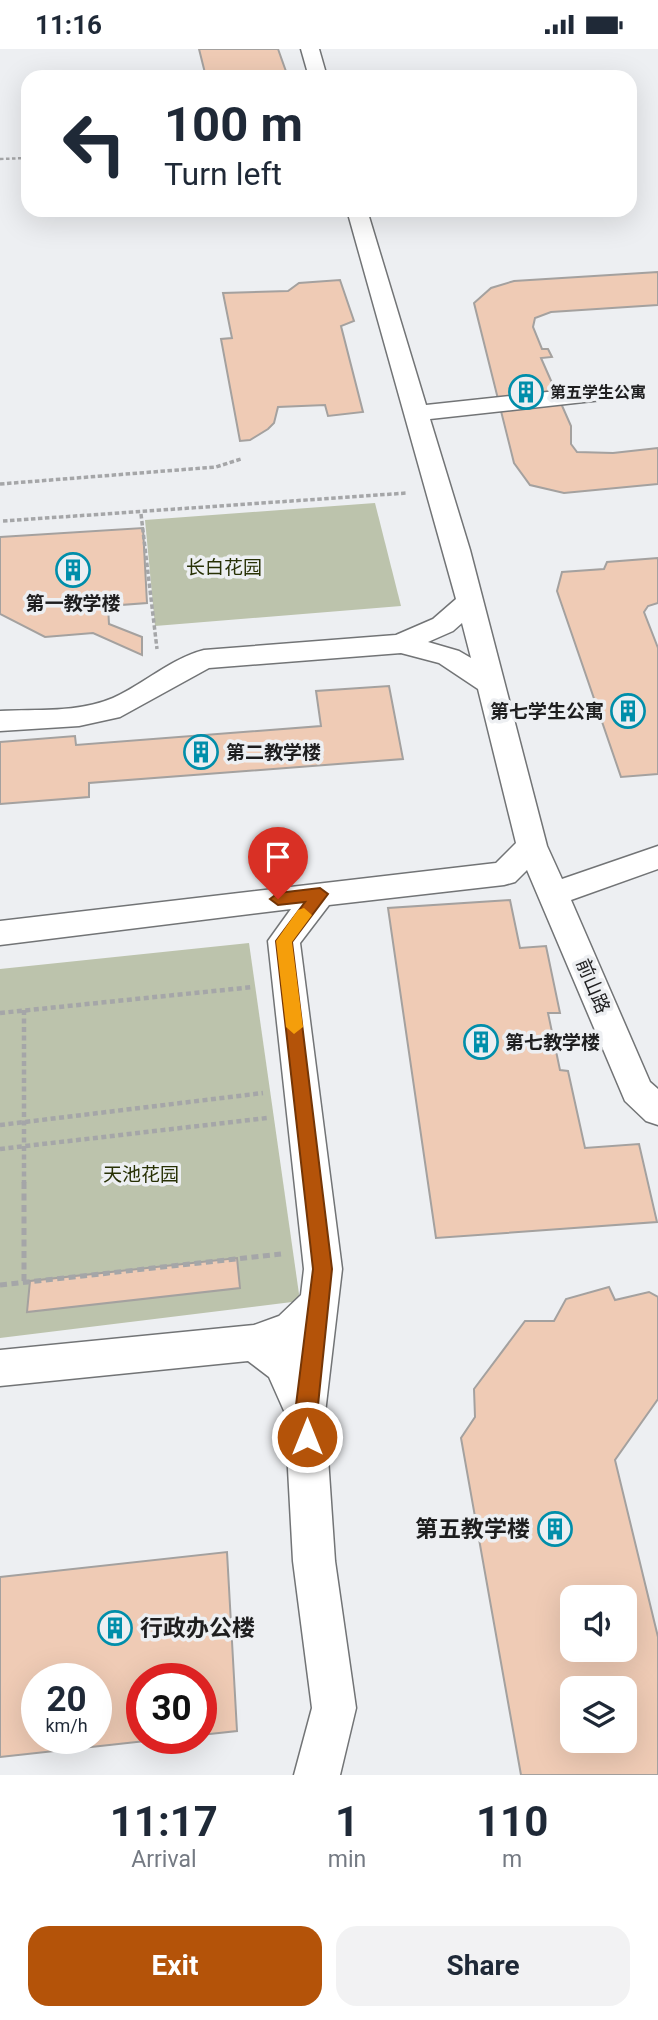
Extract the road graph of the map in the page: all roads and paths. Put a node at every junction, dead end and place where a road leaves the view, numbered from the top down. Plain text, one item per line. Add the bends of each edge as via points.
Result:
1 (310, 49) edge
2 (316, 70) edge
3 (21, 158) edge
4 (0, 159) edge
5 (359, 217) edge
6 (602, 393) dead end
7 (417, 413) junction
8 (241, 459) dead end
9 (0, 484) edge
10 (439, 491) junction
11 (141, 514) junction
12 (3, 521) dead end
13 (470, 601) junction
14 (155, 635) dead end
15 (401, 644) junction
16 (492, 685) junction
17 (0, 721) edge
18 (532, 846) junction
19 (658, 857) edge
20 (320, 894) junction
21 (554, 894) junction
22 (235, 904) junction
23 (0, 933) edge
24 (284, 941) junction
25 (256, 986) dead end
26 (24, 1010) junction
27 (0, 1013) edge
28 (303, 1101) junction
29 (658, 1111) edge
30 (24, 1122) junction
31 (0, 1125) edge
32 (24, 1146) junction
33 (0, 1149) edge
34 (293, 1252) dead end
35 (24, 1282) junction
36 (0, 1285) edge
37 (319, 1303) junction
38 (254, 1343) junction
39 (0, 1368) edge
40 (305, 1413) junction
41 (317, 1775) edge

1 - 2 street
3 - 4 path
5 - 7 street, 前山路
6 - 7 street
7 - 10 street, 前山路
8 - 9 path via 216,467
10 - 11 path
10 - 13 street, 前山路
11 - 12 path
11 - 14 path
13 - 15 street via 443,625
13 - 16 street, 前山路
15 - 16 street via 449,657
15 - 17 street via 204,659 123,705 93,715
16 - 18 street, 前山路
18 - 20 street via 504,874
18 - 21 street, 前山路
19 - 21 street
20 - 22 street
20 - 24 street
21 - 29 street, 前山路 via 637,1091
22 - 23 street
22 - 24 street
24 - 28 street
25 - 26 path
26 - 27 path
26 - 30 path
28 - 30 path
28 - 32 path
28 - 37 street via 323,1269
30 - 31 path
30 - 32 path
32 - 33 path
32 - 35 path
34 - 35 path
35 - 36 path
37 - 38 street via 292,1328
37 - 40 street
38 - 39 street
38 - 40 street via 283,1364
40 - 41 street via 314,1561 334,1708

